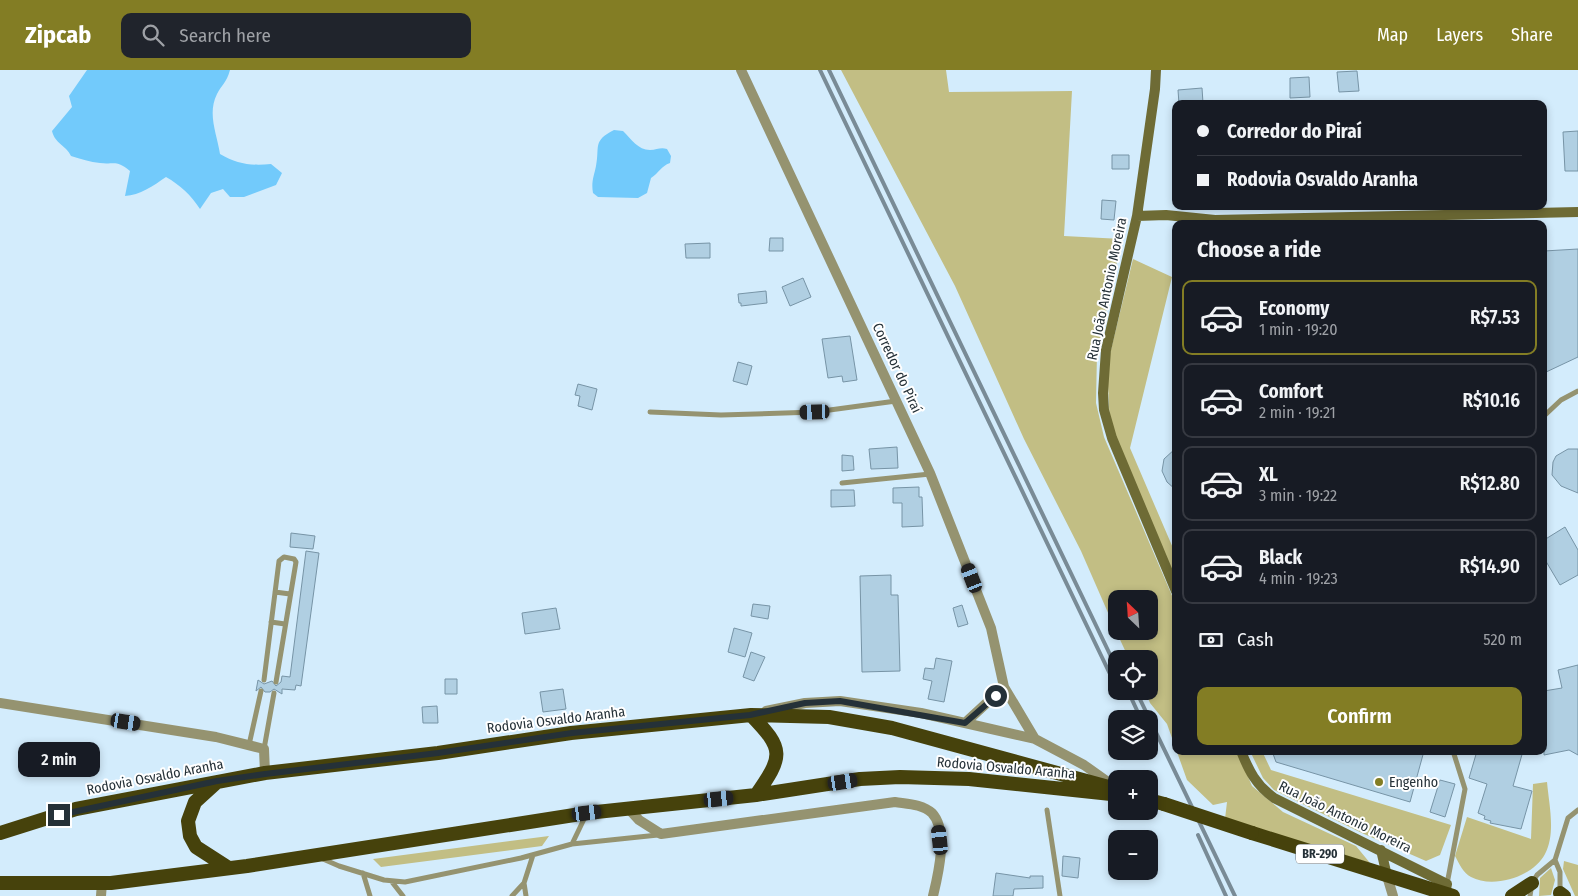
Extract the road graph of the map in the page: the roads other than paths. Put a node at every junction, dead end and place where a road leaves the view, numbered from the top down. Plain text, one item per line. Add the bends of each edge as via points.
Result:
1 (741, 70) edge
2 (1156, 70) edge
3 (1578, 212) edge
4 (1137, 216) junction
5 (1578, 391) edge
6 (898, 400) junction
7 (650, 412) dead end
8 (1547, 413) edge
9 (930, 474) junction
10 (842, 483) dead end
11 (1172, 582) edge
12 (275, 592) junction
13 (290, 594) junction
14 (271, 622) junction
15 (286, 624) junction
16 (264, 680) dead end
17 (276, 682) dead end
18 (1004, 687) junction
19 (261, 692) dead end
20 (274, 693) dead end
21 (0, 703) edge
22 (750, 715) junction
23 (965, 723) junction
24 (1035, 739) junction
25 (249, 745) junction
26 (264, 749) junction
27 (1243, 755) edge
28 (1454, 755) edge
29 (265, 774) junction
30 (217, 781) junction
31 (1108, 781) edge
32 (1108, 786) edge
33 (1108, 793) edge
34 (756, 795) junction
35 (1158, 802) edge
36 (628, 808) junction
37 (1047, 810) dead end
38 (1578, 810) edge
39 (587, 813) junction
40 (0, 833) edge
41 (661, 834) junction
42 (572, 844) junction
43 (1382, 850) junction
44 (533, 855) junction
45 (318, 856) junction
46 (1555, 860) junction
47 (227, 867) junction
48 (363, 873) junction
49 (1387, 876) junction
50 (392, 882) junction
51 (0, 883) edge
52 (524, 883) junction
53 (102, 889) edge
54 (1531, 889) edge
55 (1448, 892) edge
56 (1561, 895) edge
57 (370, 896) edge
58 (403, 896) edge
59 (512, 896) edge
60 (526, 896) edge
61 (933, 896) edge
62 (1060, 896) edge
63 (1393, 896) edge
64 (1512, 896) edge

1 - 6 street, Corredor do Piraí
2 - 4 main road, Rua João Antonio Moreira
3 - 4 main road via 1215,220
4 - 11 main road, Rua João Antonio Moreira via 1106,350 1104,410 1112,438
5 - 8 lane via 1561,400
6 - 7 lane via 815,412 721,415
6 - 9 street, Corredor do Piraí
9 - 10 lane
9 - 18 street, Corredor do Piraí via 991,628
12 - 13 lane
12 - 13 lane via 279,561 294,559
12 - 14 lane
13 - 15 lane
14 - 15 lane
14 - 16 lane
15 - 17 lane
18 - 23 street
18 - 24 street, Corredor do Piraí
19 - 25 lane
20 - 26 lane
21 - 25 street
22 - 23 street via 805,703 840,701
22 - 29 highway, Rodovia Osvaldo Aranha via 572,733
22 - 32 highway, Rodovia Osvaldo Aranha via 829,716 892,728
22 - 34 highway via 774,740 778,753 773,770
23 - 24 street
24 - 31 street
25 - 26 street
26 - 29 street
27 - 43 main road, Rua João Antonio Moreira via 1252,777 1274,798
28 - 55 lane via 1465,789
29 - 30 highway, Rodovia Osvaldo Aranha
30 - 40 highway, Rodovia Osvaldo Aranha via 76,809
30 - 47 highway via 195,802 188,821 196,847
33 - 34 highway, Rodovia Osvaldo Aranha via 969,779 900,777 860,779
34 - 36 highway, Rodovia Osvaldo Aranha
35 - 49 highway, BR-290, bridge
36 - 39 highway, Rodovia Osvaldo Aranha
36 - 41 street via 638,820
37 - 62 lane
38 - 46 lane via 1568,818
39 - 42 lane
39 - 45 highway, Rodovia Osvaldo Aranha
41 - 42 lane
41 - 61 street via 895,802 918,805 932,814 939,829 941,850
42 - 44 lane
43 - 49 main road
43 - 55 main road, Rua João Antonio Moreira
44 - 50 lane
44 - 52 lane
45 - 47 highway, Rodovia Osvaldo Aranha
45 - 48 lane
46 - 54 lane via 1542,870
46 - 56 lane via 1562,879
47 - 53 highway, Rodovia Osvaldo Aranha
48 - 50 lane
48 - 57 lane
49 - 55 highway, BR-290
49 - 63 street
50 - 58 lane
51 - 53 highway, Rodovia Osvaldo Aranha
52 - 59 lane
52 - 60 lane
54 - 64 highway

